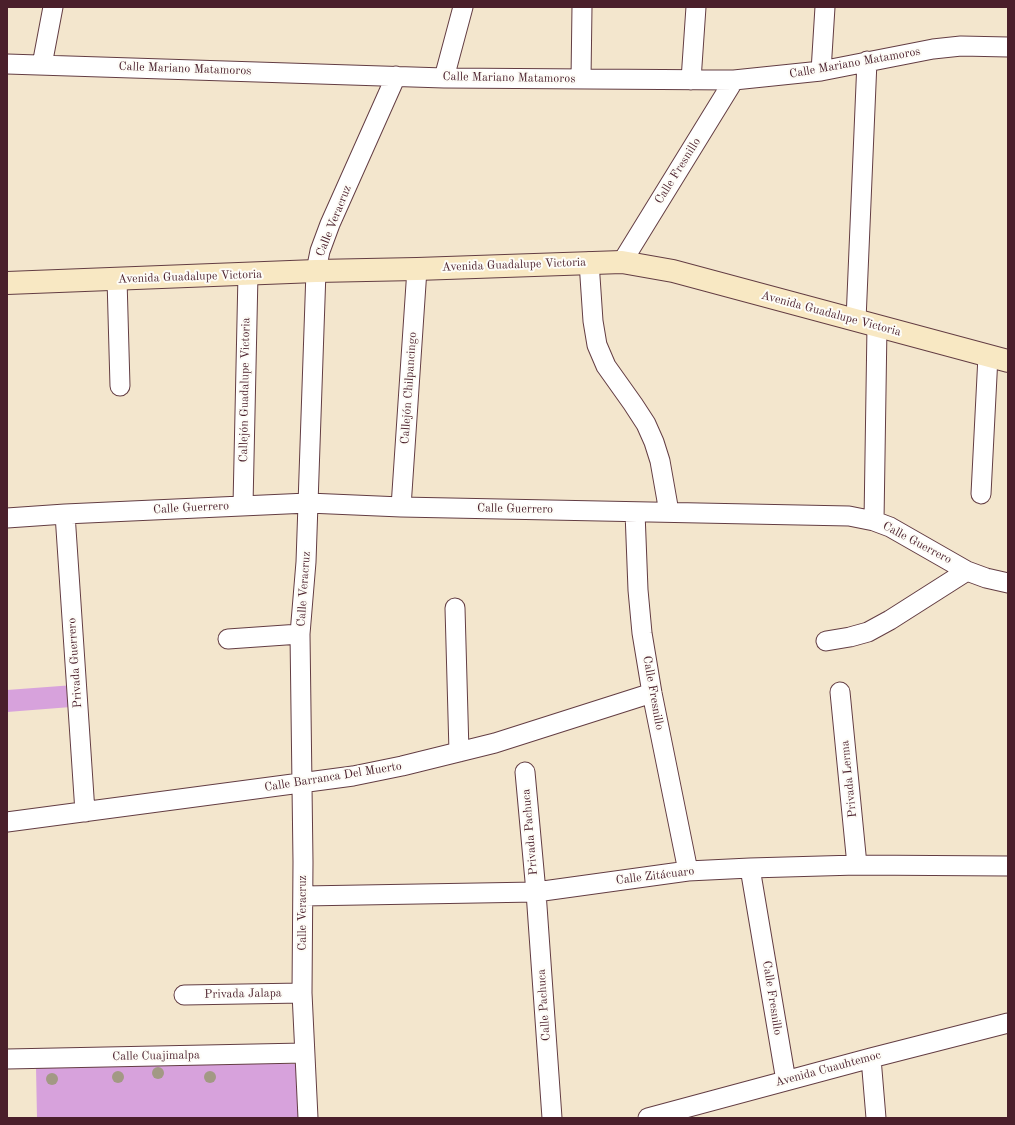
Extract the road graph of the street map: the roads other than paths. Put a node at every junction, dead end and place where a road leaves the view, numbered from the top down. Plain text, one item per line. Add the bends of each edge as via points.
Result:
1 (53, 7) edge
2 (463, 7) edge
3 (582, 7) edge
4 (696, 7) edge
5 (825, 7) edge
6 (1008, 47) edge
7 (867, 62) junction
8 (7, 64) edge
9 (42, 65) junction
10 (821, 71) junction
11 (396, 76) junction
12 (444, 78) junction
13 (581, 79) junction
14 (691, 80) junction
15 (734, 80) junction
16 (588, 262) junction
17 (622, 262) junction
18 (418, 269) junction
19 (316, 271) junction
20 (248, 274) junction
21 (117, 279) junction
22 (7, 283) edge
23 (856, 320) junction
24 (877, 326) junction
25 (998, 358) edge
26 (120, 386) dead end
27 (981, 494) dead end
28 (308, 503) junction
29 (243, 505) junction
30 (401, 507) junction
31 (635, 512) junction
32 (670, 512) junction
33 (65, 514) junction
34 (7, 518) edge
35 (874, 521) junction
36 (967, 571) junction
37 (1008, 583) edge
38 (455, 608) dead end
39 (300, 634) junction
40 (228, 639) dead end
41 (826, 641) dead end
42 (840, 692) dead end
43 (652, 693) junction
44 (459, 752) junction
45 (524, 772) dead end
46 (302, 783) junction
47 (86, 812) junction
48 (7, 822) edge
49 (857, 865) junction
50 (1008, 866) edge
51 (750, 868) junction
52 (688, 871) junction
53 (536, 892) junction
54 (303, 896) junction
55 (302, 993) junction
56 (184, 995) dead end
57 (1008, 1023) edge
58 (304, 1053) junction
59 (871, 1058) junction
60 (7, 1059) edge
61 (786, 1081) junction
62 (308, 1118) edge
63 (552, 1118) edge
64 (648, 1118) edge
65 (876, 1118) edge

1 - 9 street
2 - 12 street
3 - 13 street
4 - 14 street
5 - 10 street
6 - 7 street, Calle Mariano Matamoros via 933,49
7 - 10 street, Calle Mariano Matamoros
7 - 23 street
8 - 9 street, Calle Mariano Matamoros
9 - 11 street, Calle Mariano Matamoros
10 - 15 street, Calle Mariano Matamoros
11 - 12 street, Calle Mariano Matamoros
11 - 19 street, Calle Veracruz via 330,224
12 - 13 street, Calle Mariano Matamoros
13 - 14 street, Calle Mariano Matamoros
14 - 15 street, Calle Mariano Matamoros
15 - 17 street, Calle Fresnillo
16 - 17 main road, Avenida Guadalupe Victoria
16 - 18 main road, Avenida Guadalupe Victoria
16 - 32 street via 597,344 606,366 646,424 654,442
17 - 23 main road, Avenida Guadalupe Victoria via 673,271
18 - 19 main road, Avenida Guadalupe Victoria
18 - 30 street, Callejón Chilpancingo
19 - 20 main road, Avenida Guadalupe Victoria
19 - 28 street, Calle Veracruz
20 - 21 main road, Avenida Guadalupe Victoria
20 - 29 street, Callejón Guadalupe Victoria
21 - 22 main road, Avenida Guadalupe Victoria
21 - 26 street
23 - 24 main road, Avenida Guadalupe Victoria
24 - 25 main road, Avenida Guadalupe Victoria
24 - 35 street
25 - 27 street
28 - 29 street, Calle Guerrero
28 - 30 street, Calle Guerrero
28 - 39 street, Calle Veracruz
29 - 33 street, Calle Guerrero
30 - 31 street, Calle Guerrero
31 - 32 street, Calle Guerrero
31 - 43 street, Calle Fresnillo via 642,633
32 - 35 street, Calle Guerrero via 829,515
33 - 34 street, Calle Guerrero
33 - 47 street, Privada Guerrero
35 - 36 street, Calle Guerrero via 906,535
36 - 37 street, Calle Guerrero
36 - 41 street via 868,632 850,638
38 - 44 street
39 - 40 street
39 - 46 street, Calle Veracruz
42 - 49 street, Privada Lerma
43 - 44 street, Calle Barranca Del Muerto
43 - 52 street, Calle Fresnillo
44 - 46 street, Calle Barranca Del Muerto via 353,776
45 - 53 street, Privada Pachuca
46 - 47 street, Calle Barranca Del Muerto
46 - 54 street, Calle Veracruz
47 - 48 street, Calle Barranca Del Muerto
49 - 50 street, Calle Zitácuaro
49 - 51 street, Calle Zitácuaro
51 - 52 street, Calle Zitácuaro
51 - 61 street, Calle Fresnillo
52 - 53 street, Calle Zitácuaro
53 - 54 street, Calle Zitácuaro
53 - 63 street, Calle Pachuca
54 - 55 street, Calle Veracruz
55 - 56 street, Privada Jalapa
55 - 58 street, Calle Veracruz
57 - 59 street, Avenida Cuauhtemoc
58 - 60 street, Calle Cuajimalpa
58 - 62 street, Calle Veracruz
59 - 61 street, Avenida Cuauhtemoc
59 - 65 street
61 - 64 street, Avenida Cuauhtemoc

